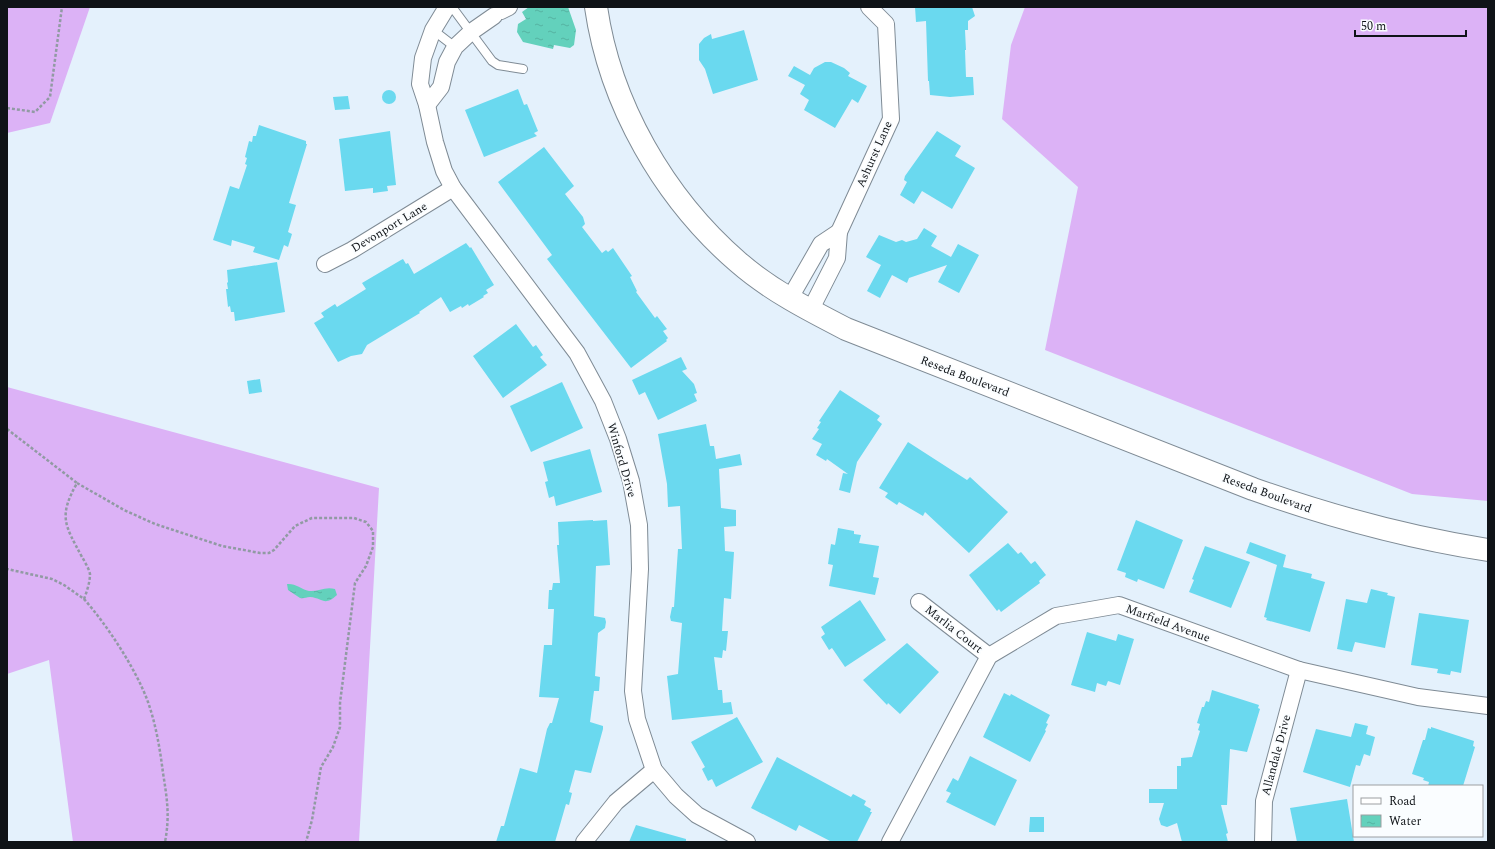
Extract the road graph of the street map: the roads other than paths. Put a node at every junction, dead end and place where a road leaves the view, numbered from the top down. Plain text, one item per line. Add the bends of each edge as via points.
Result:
1 (448, 7) edge
2 (452, 7) edge
3 (596, 7) edge
4 (869, 7) edge
5 (501, 12) edge
6 (433, 30) junction
7 (471, 32) junction
8 (455, 47) junction
9 (523, 69) dead end
10 (427, 105) junction
11 (453, 188) junction
12 (839, 232) junction
13 (325, 264) dead end
14 (790, 298) junction
15 (810, 311) junction
16 (1488, 550) edge
17 (919, 602) dead end
18 (989, 656) junction
19 (1299, 670) junction
20 (1488, 706) edge
21 (654, 770) junction
22 (584, 842) edge
23 (747, 842) edge
24 (890, 842) edge
25 (1263, 842) edge

1 - 6 street, Winford Drive
2 - 7 lane
3 - 14 main road, Reseda Boulevard via 607,57 628,112 649,155 678,197 717,243 762,281
4 - 12 street, Ashurst Lane via 886,24 891,119
5 - 7 street
6 - 8 lane
6 - 10 street, Winford Drive via 423,58 420,84
7 - 8 street
7 - 9 lane via 498,65
8 - 10 street via 447,62 440,87
10 - 11 street, Winford Drive via 444,171
11 - 13 street, Devonport Lane
11 - 21 street, Winford Drive via 577,353 603,401 618,438 631,481 639,525 640,569 633,691 637,720
12 - 14 street via 821,244
12 - 15 street, Ashurst Lane via 837,258
14 - 15 main road, Reseda Boulevard
15 - 16 main road, Reseda Boulevard via 846,329 1300,506 1374,528 1439,543
17 - 18 street, Marlia Court
18 - 19 street, Marfield Avenue via 1056,616 1118,605
18 - 24 street
19 - 20 street, Marfield Avenue via 1418,697
19 - 25 street, Allandale Drive via 1264,801
21 - 22 street via 616,802
21 - 23 street, Winford Drive via 676,796 697,815

